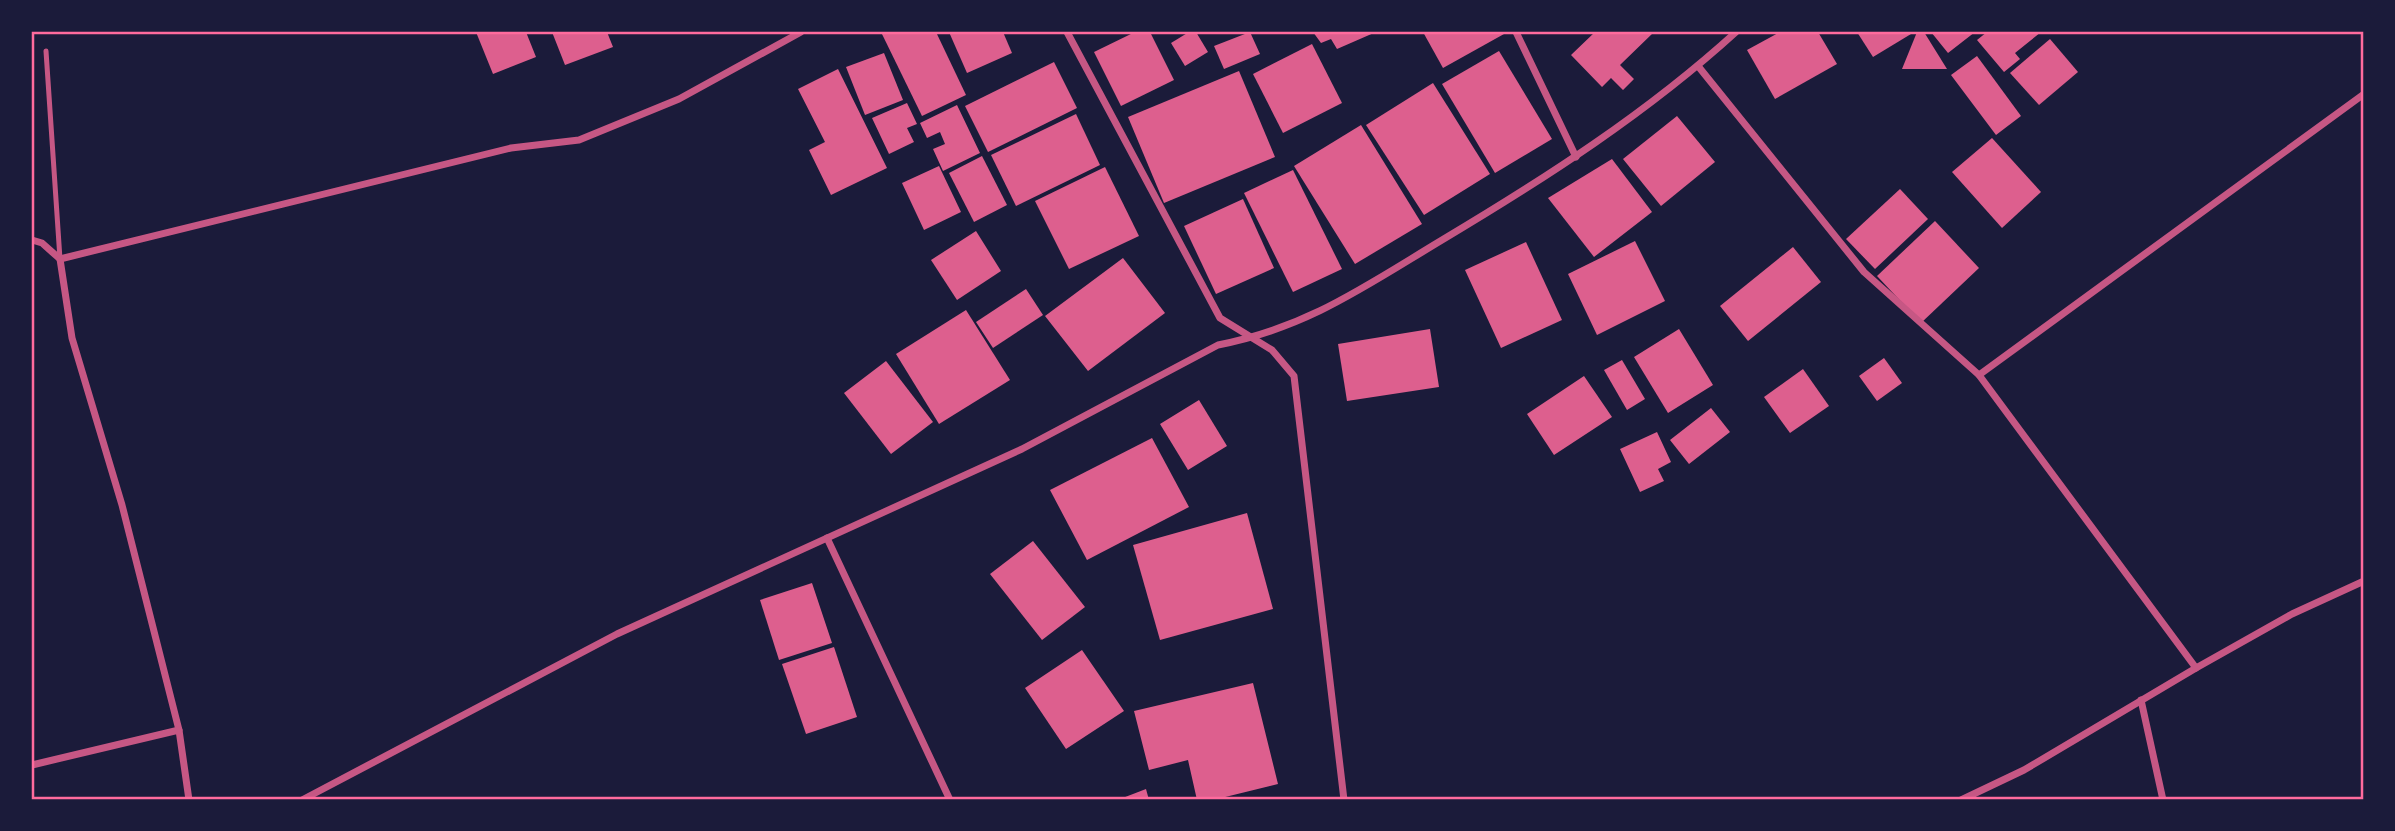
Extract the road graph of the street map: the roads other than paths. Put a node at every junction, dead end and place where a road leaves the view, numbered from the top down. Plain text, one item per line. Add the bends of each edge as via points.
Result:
1 (1067, 32) edge
2 (1516, 32) edge
3 (1736, 32) edge
4 (796, 33) edge
5 (46, 51) dead end
6 (1698, 66) junction
7 (2364, 94) edge
8 (1576, 157) junction
9 (32, 240) edge
10 (60, 259) junction
11 (1251, 338) junction
12 (1979, 375) junction
13 (827, 538) junction
14 (2364, 581) edge
15 (2196, 668) junction
16 (2141, 701) junction
17 (179, 730) junction
18 (32, 765) edge
19 (189, 800) edge
20 (302, 800) edge
21 (950, 800) edge
22 (1344, 800) edge
23 (1961, 800) edge
24 (2163, 800) edge

1 - 11 street via 1220,318
2 - 8 street
3 - 6 street
4 - 10 street via 679,99 579,140 511,148
5 - 10 lane
6 - 8 street
6 - 12 street via 1864,272
7 - 12 street
8 - 11 street via 1331,307
9 - 10 street
10 - 17 street via 72,338 122,505
11 - 13 street via 1218,345 1022,449
11 - 22 street via 1272,349 1294,376
12 - 15 street
13 - 20 street via 617,634
13 - 21 street
14 - 15 street via 2292,614
15 - 16 street
16 - 23 street via 2024,770
16 - 24 street
17 - 18 street
17 - 19 street

